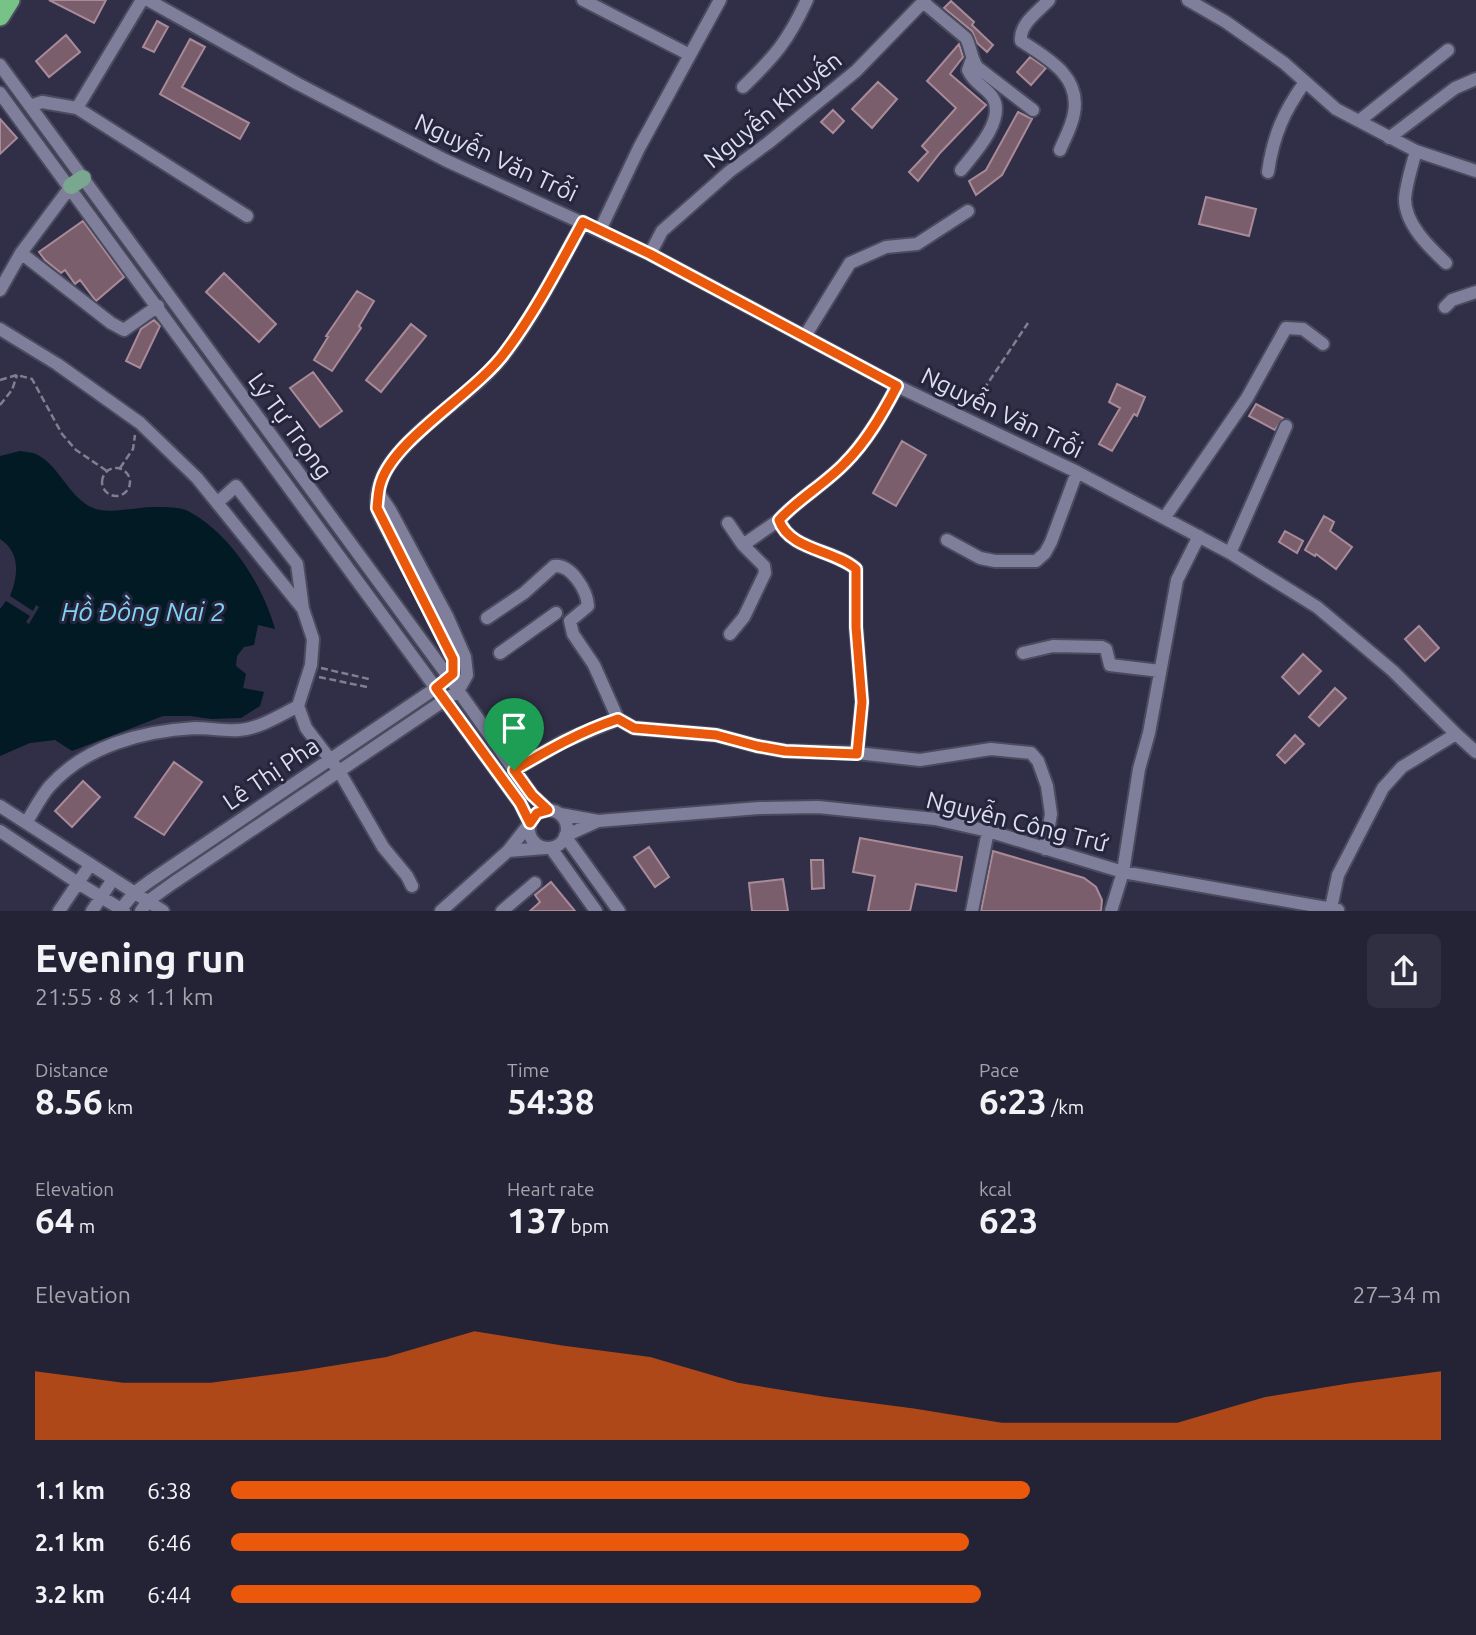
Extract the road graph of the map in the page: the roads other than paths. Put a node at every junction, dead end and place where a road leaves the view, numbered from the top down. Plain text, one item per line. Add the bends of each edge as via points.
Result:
1 (10, 0) edge
2 (142, 0) edge
3 (148, 0) edge
4 (583, 0) edge
5 (720, 0) edge
6 (807, 0) edge
7 (1049, 0) edge
8 (1188, 0) edge
9 (924, 1) edge
10 (0, 16) edge
11 (1448, 50) dead end
12 (690, 55) junction
13 (972, 59) junction
14 (0, 65) edge
15 (1476, 79) edge
16 (1305, 82) junction
17 (743, 87) dead end
18 (0, 93) edge
19 (30, 106) junction
20 (77, 108) junction
21 (1033, 110) dead end
22 (1359, 121) junction
23 (1389, 138) junction
24 (1060, 150) dead end
25 (1416, 151) junction
26 (961, 170) dead end
27 (1476, 171) edge
28 (1268, 172) dead end
29 (77, 182) junction
30 (968, 211) dead end
31 (247, 216) dead end
32 (583, 222) junction
33 (600, 230) junction
34 (21, 253) junction
35 (650, 254) junction
36 (1446, 263) dead end
37 (0, 290) edge
38 (1476, 292) edge
39 (158, 306) junction
40 (1445, 307) dead end
41 (0, 329) edge
42 (805, 337) junction
43 (1323, 344) dead end
44 (897, 386) junction
45 (1286, 426) dead end
46 (1077, 472) junction
47 (379, 494) junction
48 (216, 503) junction
49 (1165, 517) junction
50 (779, 520) junction
51 (728, 523) dead end
52 (1199, 536) junction
53 (947, 540) dead end
54 (744, 545) junction
55 (1230, 553) junction
56 (303, 609) junction
57 (556, 613) dead end
58 (487, 618) dead end
59 (730, 634) dead end
60 (500, 653) dead end
61 (1023, 653) dead end
62 (1160, 670) junction
63 (450, 679) junction
64 (436, 688) junction
65 (458, 691) junction
66 (444, 699) junction
67 (298, 706) junction
68 (618, 719) junction
69 (1456, 734) junction
70 (1476, 752) edge
71 (857, 754) junction
72 (329, 760) junction
73 (514, 770) junction
74 (339, 771) junction
75 (0, 806) edge
76 (554, 812) junction
77 (598, 821) junction
78 (26, 823) junction
79 (530, 823) junction
80 (0, 831) edge
81 (988, 831) junction
82 (565, 836) junction
83 (548, 848) junction
84 (1045, 849) junction
85 (508, 851) junction
86 (90, 865) junction
87 (1123, 872) junction
88 (113, 879) junction
89 (78, 883) junction
90 (535, 883) dead end
91 (412, 886) dead end
92 (134, 892) junction
93 (102, 897) junction
94 (144, 906) edge
95 (1335, 909) edge
96 (123, 910) edge
97 (59, 911) edge
98 (92, 911) edge
99 (163, 911) edge
100 (441, 911) edge
101 (502, 911) edge
102 (596, 911) edge
103 (618, 911) edge
104 (971, 911) edge
105 (1111, 911) edge

1 - 10 highway
2 - 20 street
3 - 32 street, Nguyễn Văn Trỗi via 445,160
4 - 12 street
5 - 12 street
6 - 17 street via 792,33
7 - 24 street via 1023,27 1021,41 1062,69 1069,82 1075,110
8 - 16 street via 1226,22
9 - 13 street via 966,38
9 - 35 street, Nguyễn Khuyến via 856,71 662,231
11 - 22 street
12 - 33 street
13 - 21 street
13 - 26 street via 968,70 993,99 995,110 981,146
14 - 19 street, Lý Tự Trọng
15 - 23 street via 1455,88
16 - 22 street
16 - 28 street via 1287,106
18 - 29 street, Lý Tự Trọng
19 - 20 street via 42,102
19 - 29 street, Lý Tự Trọng
20 - 31 street
22 - 23 street
23 - 25 street
25 - 27 street
25 - 36 street via 1405,200 1407,213 1420,236
29 - 34 street
29 - 39 street, Lý Tự Trọng
29 - 63 street, Lý Tự Trọng
30 - 42 street via 917,244 886,247 850,263
32 - 33 street, Nguyễn Văn Trỗi
32 - 47 street via 506,352 397,454 380,483
33 - 35 street, Nguyễn Văn Trỗi
34 - 37 street
34 - 39 street via 124,330
35 - 42 street, Nguyễn Văn Trỗi
38 - 40 street
39 - 64 street, Lý Tự Trọng
41 - 48 street via 140,422
42 - 44 street, Nguyễn Văn Trỗi
43 - 49 street via 1303,329 1286,327 1247,398
44 - 46 street, Nguyễn Văn Trỗi
44 - 50 street via 845,463
45 - 55 street
46 - 49 street, Nguyễn Văn Trỗi
46 - 53 street via 1051,542 1036,561 980,558
47 - 63 street via 379,514 453,659
47 - 65 street via 422,567 465,657 467,675
48 - 56 street
48 - 56 street via 236,486 297,564
49 - 52 street, Nguyễn Văn Trỗi
50 - 54 street
50 - 71 street via 797,541 856,569 862,702
51 - 54 street
52 - 55 street, Nguyễn Văn Trỗi
52 - 62 street via 1177,580
54 - 59 street via 765,573 744,617
55 - 69 street, Nguyễn Văn Trỗi via 1317,607
56 - 67 street via 313,639 310,670
57 - 60 street
58 - 68 street via 554,566 566,568 588,606 570,621 573,634 594,665
61 - 62 street via 1053,646 1102,646 1110,665
62 - 87 street
63 - 64 street, Lê Thị Pha
63 - 65 street, Lý Tự Trọng
64 - 66 street, Lý Tự Trọng
64 - 72 street, Lê Thị Pha
65 - 66 street
65 - 73 street, Lý Tự Trọng
66 - 74 street
66 - 79 street, Lý Tự Trọng
67 - 72 street via 306,728
67 - 78 street, Lê Thị Pha via 241,730 196,728 114,743 79,759 49,788
68 - 71 street via 634,728 716,735 785,751
68 - 73 street via 576,734
69 - 70 street, Nguyễn Văn Trỗi
69 - 95 street via 1402,767 1383,788 1338,875
71 - 84 street via 920,760 991,749 1031,753 1038,761 1052,814
72 - 74 street
72 - 92 street, Lê Thị Pha
73 - 76 street, Lý Tự Trọng via 532,795
74 - 91 street via 383,847
74 - 94 street
75 - 78 street
76 - 77 street, Nguyễn Công Trứ
76 - 79 street via 537,813
76 - 82 street via 566,824
77 - 81 street, Nguyễn Công Trứ via 818,807
77 - 82 street, Nguyễn Công Trứ
78 - 86 street
79 - 83 street via 533,842
79 - 85 street
80 - 89 street
81 - 84 street, Nguyễn Công Trứ
81 - 104 street
82 - 83 street
82 - 103 street
83 - 85 street
83 - 102 street
84 - 87 street, Nguyễn Công Trứ
85 - 100 street
86 - 88 street
86 - 89 street
87 - 95 street, Nguyễn Công Trứ
87 - 105 street
88 - 92 street
88 - 93 street
89 - 93 street
89 - 97 street
90 - 101 street
92 - 94 street
92 - 96 street, Lê Thị Pha
93 - 96 street
93 - 98 street
94 - 99 street

